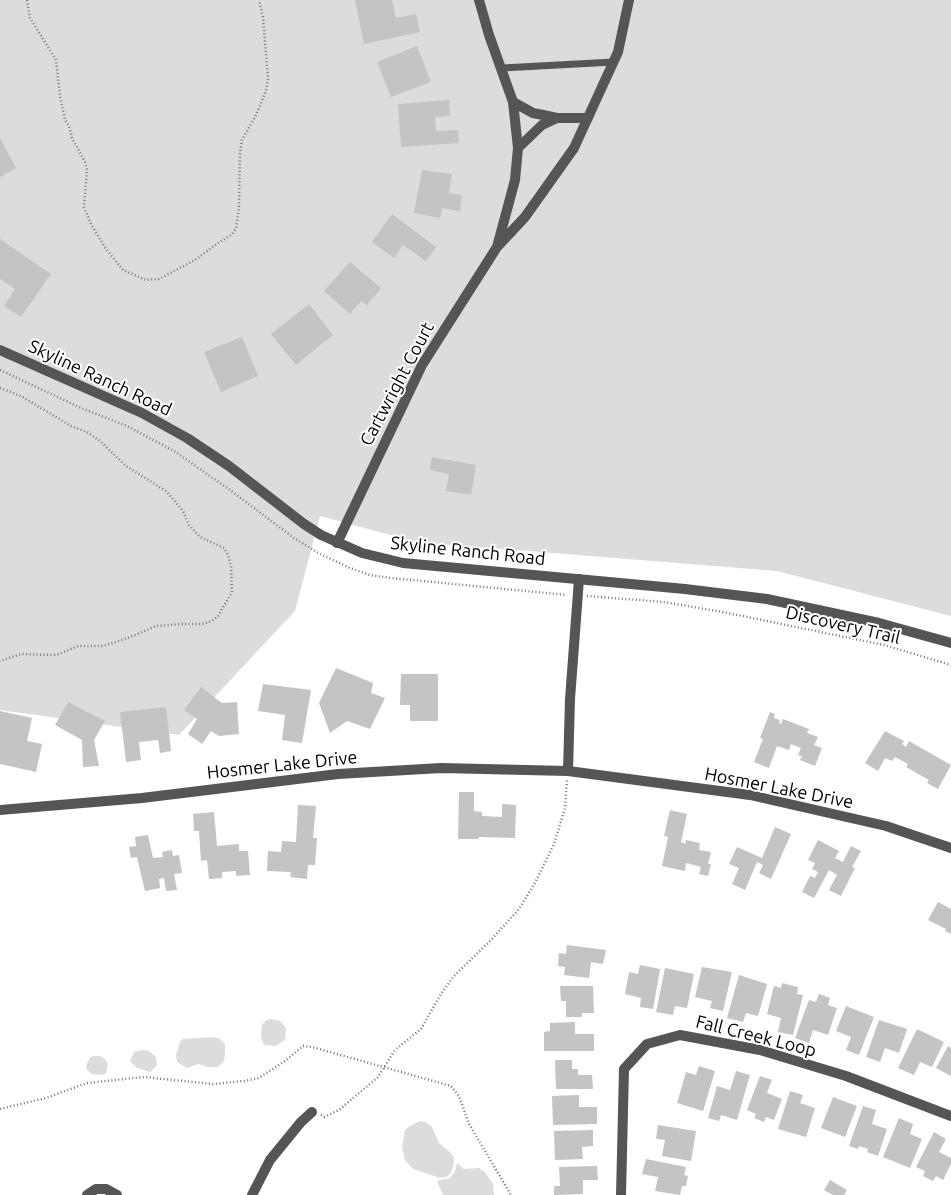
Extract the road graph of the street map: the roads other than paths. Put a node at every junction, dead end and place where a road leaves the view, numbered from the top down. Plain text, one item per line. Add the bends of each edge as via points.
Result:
1 (479, 0) edge
2 (629, 0) edge
3 (614, 62) junction
4 (502, 68) junction
5 (514, 102) junction
6 (557, 118) junction
7 (588, 118) junction
8 (518, 148) junction
9 (497, 247) junction
10 (0, 350) edge
11 (337, 543) junction
12 (579, 578) junction
13 (951, 643) edge
14 (568, 771) junction
15 (0, 810) edge
16 (951, 848) edge
17 (312, 1112) road end
18 (951, 1116) edge
19 (87, 1195) edge
20 (117, 1195) edge
21 (252, 1195) edge
22 (620, 1195) edge

1 - 4 street, Cartwright Court
2 - 3 street, Cartwright Court
3 - 4 lane
3 - 7 street, Cartwright Court
4 - 5 street, Cartwright Court
5 - 6 street via 533,113
5 - 8 street, Cartwright Court
6 - 7 street
6 - 8 street via 542,125
7 - 9 street, Cartwright Court via 574,148 525,217
8 - 9 street, Cartwright Court via 515,180
9 - 11 street, Cartwright Court via 422,365
10 - 11 street, Skyline Ranch Road via 142,414 187,438 304,524
11 - 12 street, Skyline Ranch Road via 403,563
12 - 13 street, Skyline Ranch Road via 767,600 879,623
12 - 14 street
14 - 15 street, Hosmer Lake Drive via 441,768 338,774 142,798
14 - 16 street, Hosmer Lake Drive via 750,795 886,826
17 - 21 street via 270,1160
18 - 22 street, Fall Creek Loop via 846,1076 760,1050 680,1035 647,1044 624,1069
19 - 20 street via 96,1189 106,1189

